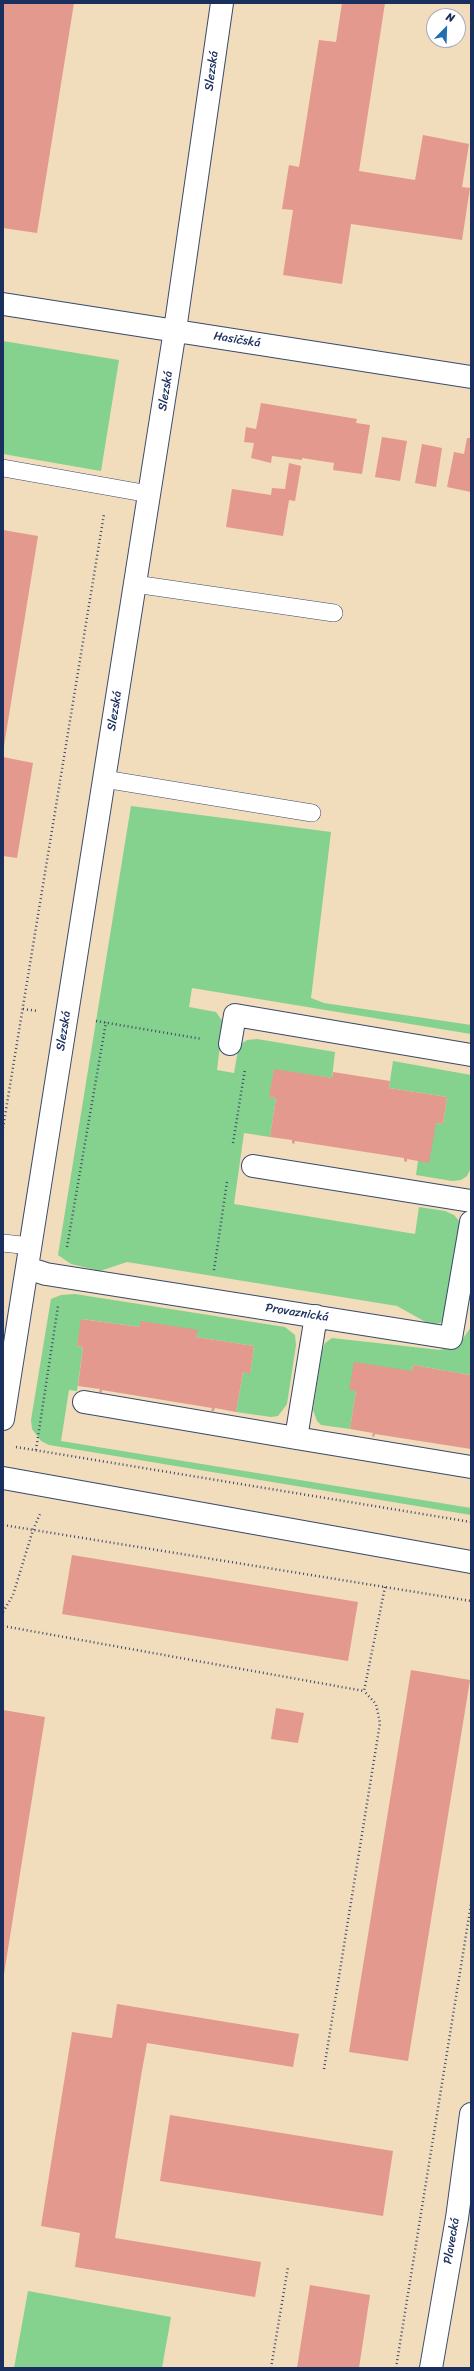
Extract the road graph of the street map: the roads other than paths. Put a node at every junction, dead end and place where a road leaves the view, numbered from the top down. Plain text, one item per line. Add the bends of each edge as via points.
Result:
1 (222, 3) edge
2 (3, 304) edge
3 (175, 330) junction
4 (471, 377) edge
5 (3, 468) edge
6 (149, 494) junction
7 (135, 584) junction
8 (334, 614) dead end
9 (104, 779) junction
10 (312, 813) dead end
11 (230, 1044) dead end
12 (471, 1055) edge
13 (253, 1166) dead end
14 (471, 1201) edge
15 (471, 1222) edge
16 (3, 1243) edge
17 (30, 1246) junction
18 (26, 1268) junction
19 (316, 1316) junction
20 (84, 1402) dead end
21 (3, 1419) edge
22 (296, 1438) junction
23 (471, 1467) edge
24 (3, 1478) edge
25 (471, 1562) edge
26 (471, 2114) edge
27 (464, 2219) edge
28 (431, 2368) edge

1 - 3 street, Slezská
2 - 3 street, Hasičská
3 - 4 street, Hasičská
3 - 6 street, Slezská
5 - 6 lane
6 - 7 street, Slezská
7 - 8 lane
7 - 9 street, Slezská
9 - 10 lane
9 - 17 street, Slezská
11 - 12 street via 234,1015
13 - 14 street
15 - 19 street, Provaznická via 450,1338
16 - 17 lane
17 - 18 street, Slezská
18 - 19 street, Provaznická via 62,1276
18 - 21 street, Slezská
19 - 22 street
20 - 22 street
22 - 23 street
24 - 25 street
26 - 27 street, Plavecká
27 - 28 street, Plavecká

